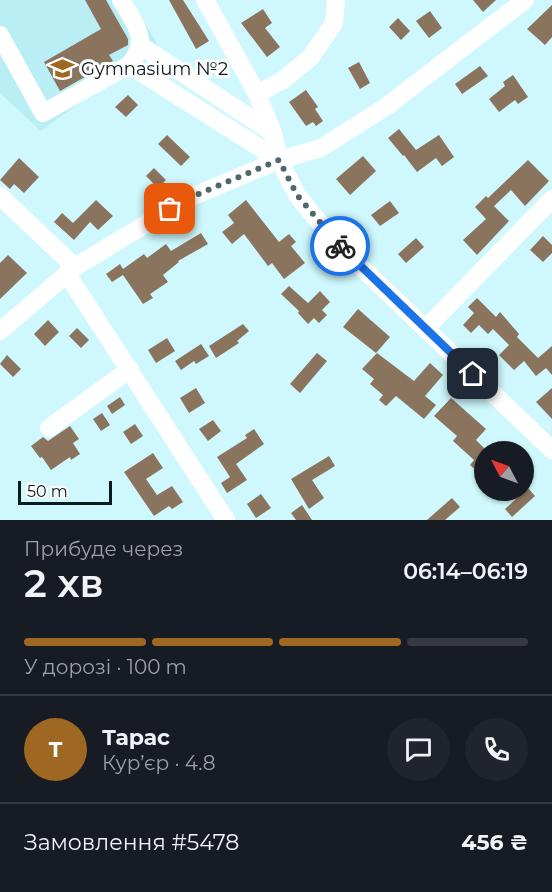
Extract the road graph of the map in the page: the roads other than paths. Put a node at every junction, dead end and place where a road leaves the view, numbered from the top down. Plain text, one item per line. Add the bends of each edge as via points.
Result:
1 (121, 0) edge
2 (206, 0) edge
3 (336, 0) edge
4 (525, 0) edge
5 (0, 35) edge
6 (140, 45) junction
7 (129, 65) junction
8 (257, 94) junction
9 (273, 133) junction
10 (279, 160) junction
11 (0, 196) edge
12 (552, 199) edge
13 (71, 271) junction
14 (426, 328) junction
15 (0, 331) edge
16 (130, 369) junction
17 (49, 428) dead end
18 (552, 450) edge
19 (226, 520) edge

1 - 6 street via 140,34
2 - 8 street
3 - 8 street via 334,23 311,57 283,80
4 - 10 street via 387,106 321,148
5 - 7 street via 43,113
6 - 7 street via 138,56
6 - 9 street
7 - 10 street
8 - 9 street
9 - 10 street
10 - 13 street via 189,198
10 - 14 street via 297,195 318,223
11 - 13 street
12 - 14 street
13 - 15 street
13 - 16 street
14 - 18 street
16 - 17 street
16 - 19 street

